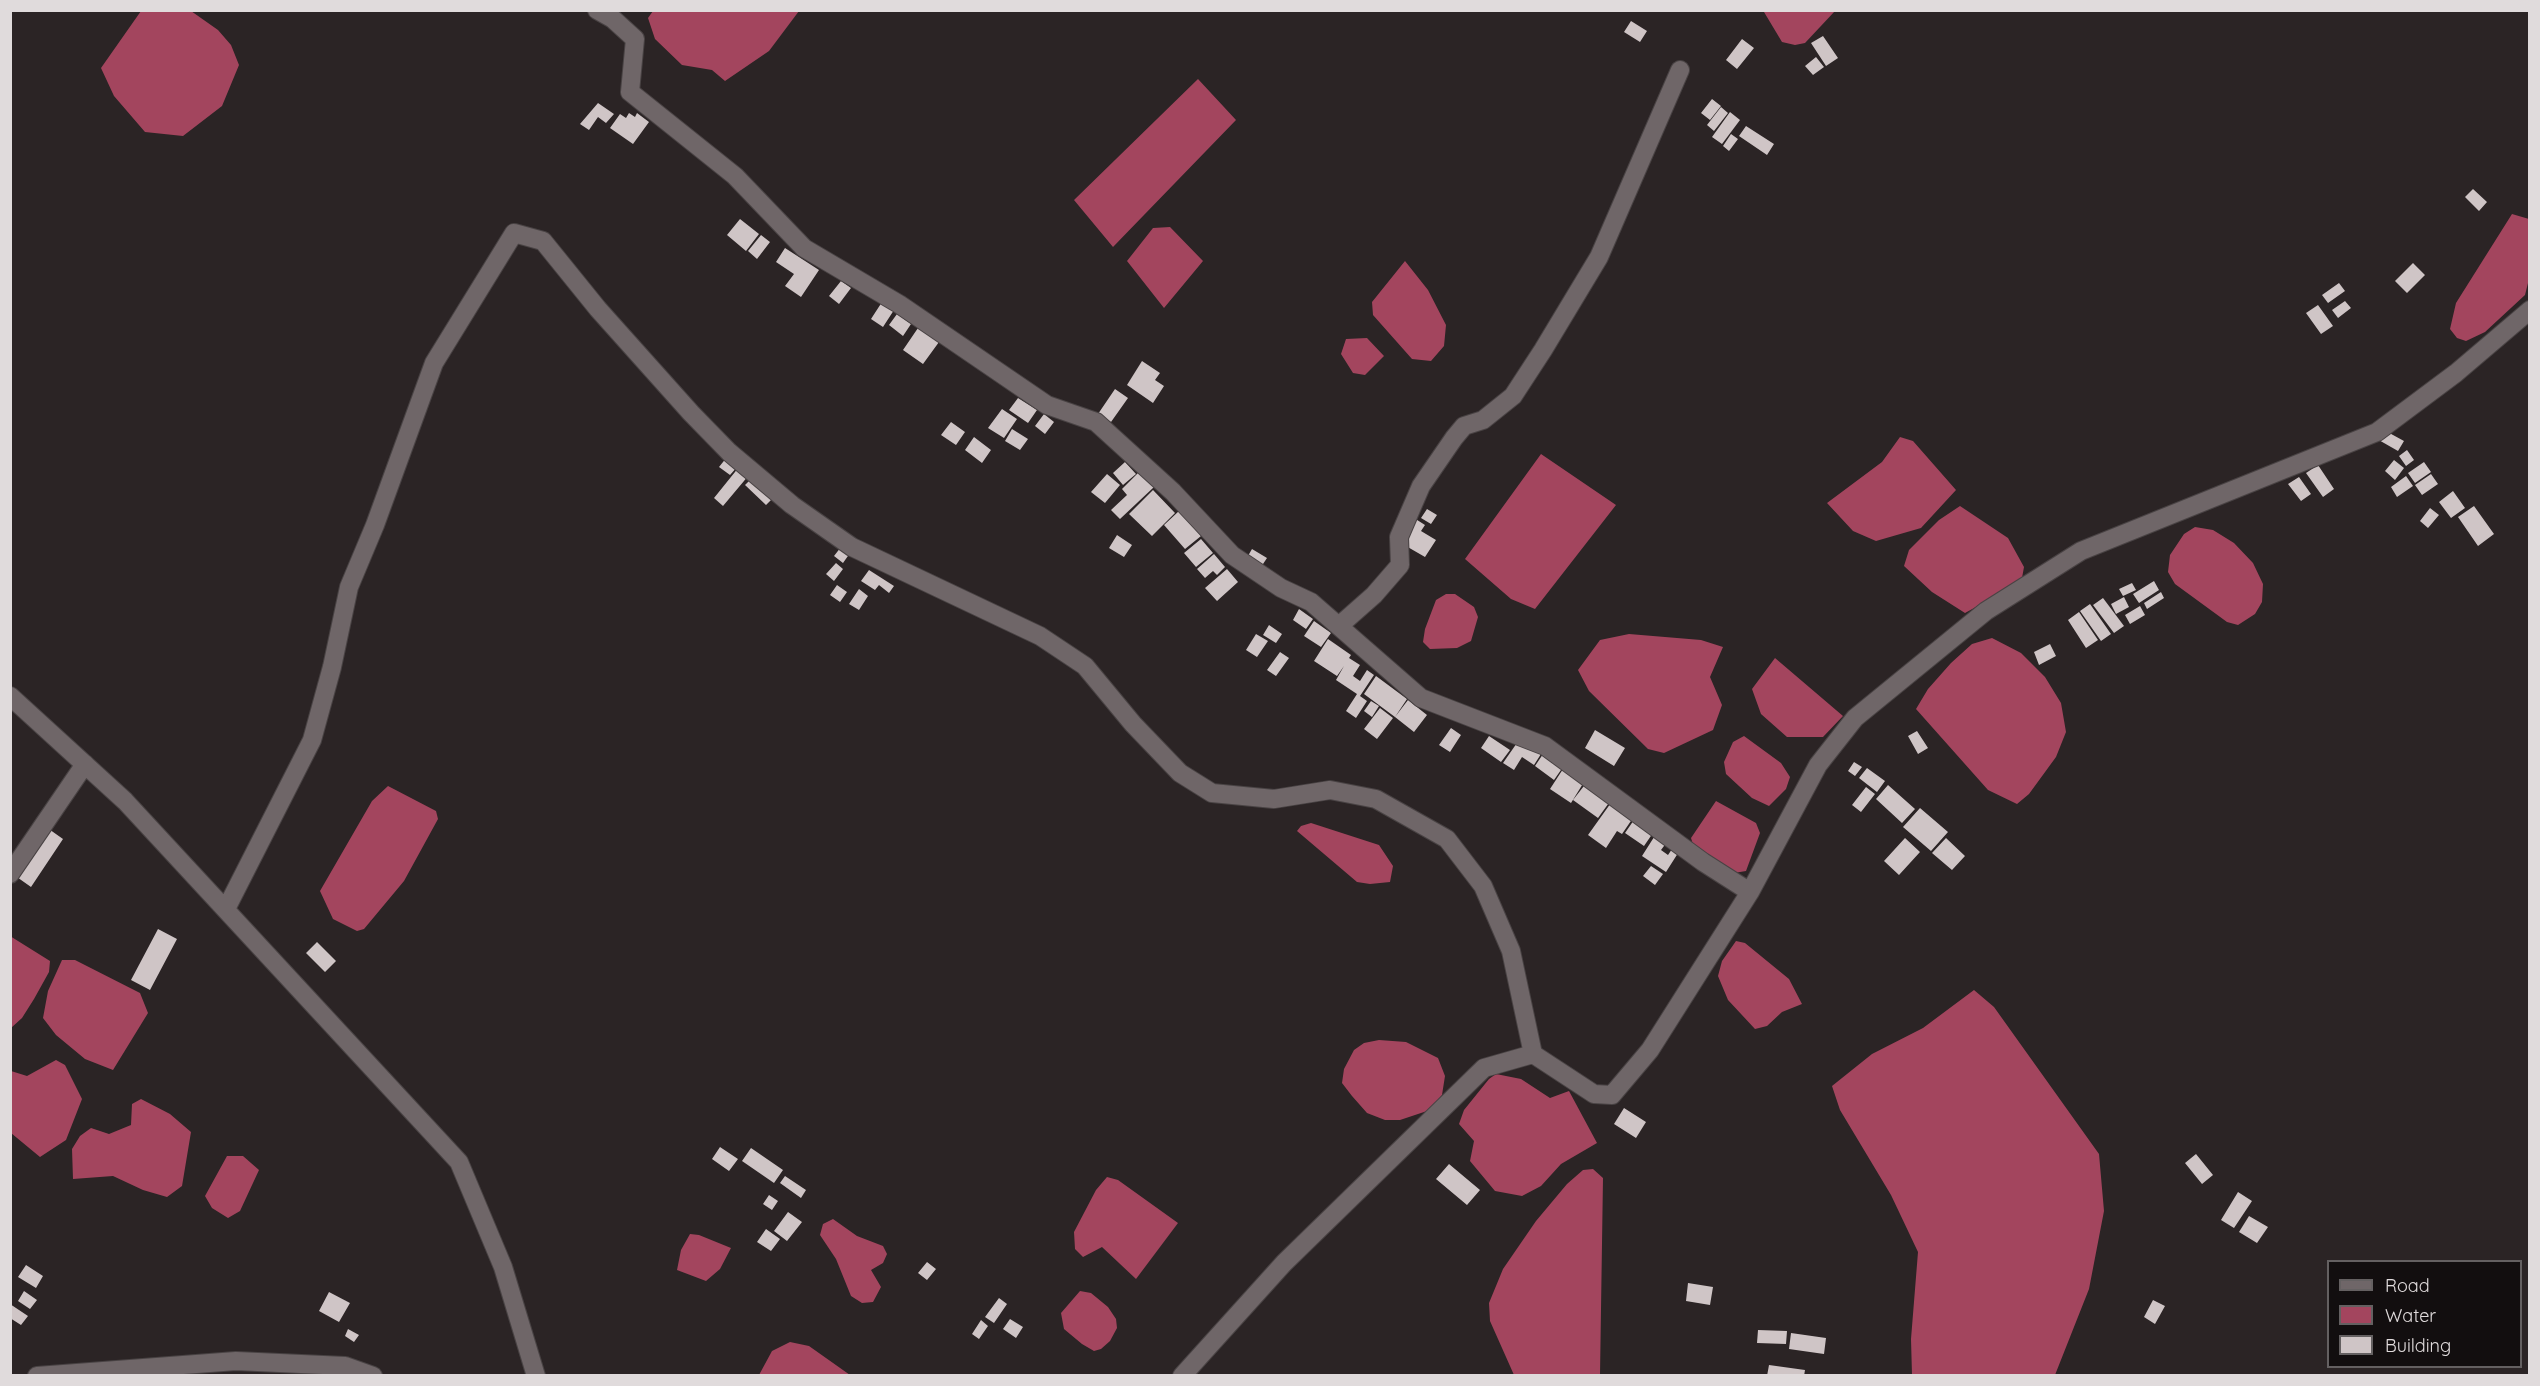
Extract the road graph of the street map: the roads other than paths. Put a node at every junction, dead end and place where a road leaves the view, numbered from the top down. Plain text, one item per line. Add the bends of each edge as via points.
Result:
1 (597, 10) edge
2 (1680, 70) dead end
3 (2529, 310) edge
4 (1340, 626) junction
5 (10, 696) edge
6 (85, 764) junction
7 (10, 874) edge
8 (1750, 892) junction
9 (226, 909) junction
10 (1533, 1054) junction
11 (37, 1376) edge
12 (373, 1376) edge
13 (536, 1376) edge
14 (1182, 1376) edge

1 - 4 street via 635,39 630,92 735,176 804,248 899,304 1047,405 1096,422 1173,492 1232,555 1281,588 1311,602
2 - 4 street via 1599,257 1548,341 1513,396 1483,420 1464,426 1454,438 1421,486 1399,537 1400,565
3 - 8 street via 2456,373 2377,432 2081,551 1986,611 1855,718 1818,765
4 - 8 street via 1421,698 1545,746
5 - 6 street
6 - 7 street
6 - 9 street
8 - 10 street via 1650,1050 1612,1095 1594,1094
9 - 10 street via 312,740 348,586 375,525 434,363 514,233 543,241 691,413 729,452 792,505 852,547 1040,636 1085,666 1180,773 1212,793 1274,799 1330,790 1376,799 1447,839 1483,886 1511,951
9 - 13 street via 459,1162 503,1268
10 - 14 street via 1484,1068 1284,1263
11 - 12 street via 236,1361 345,1366

